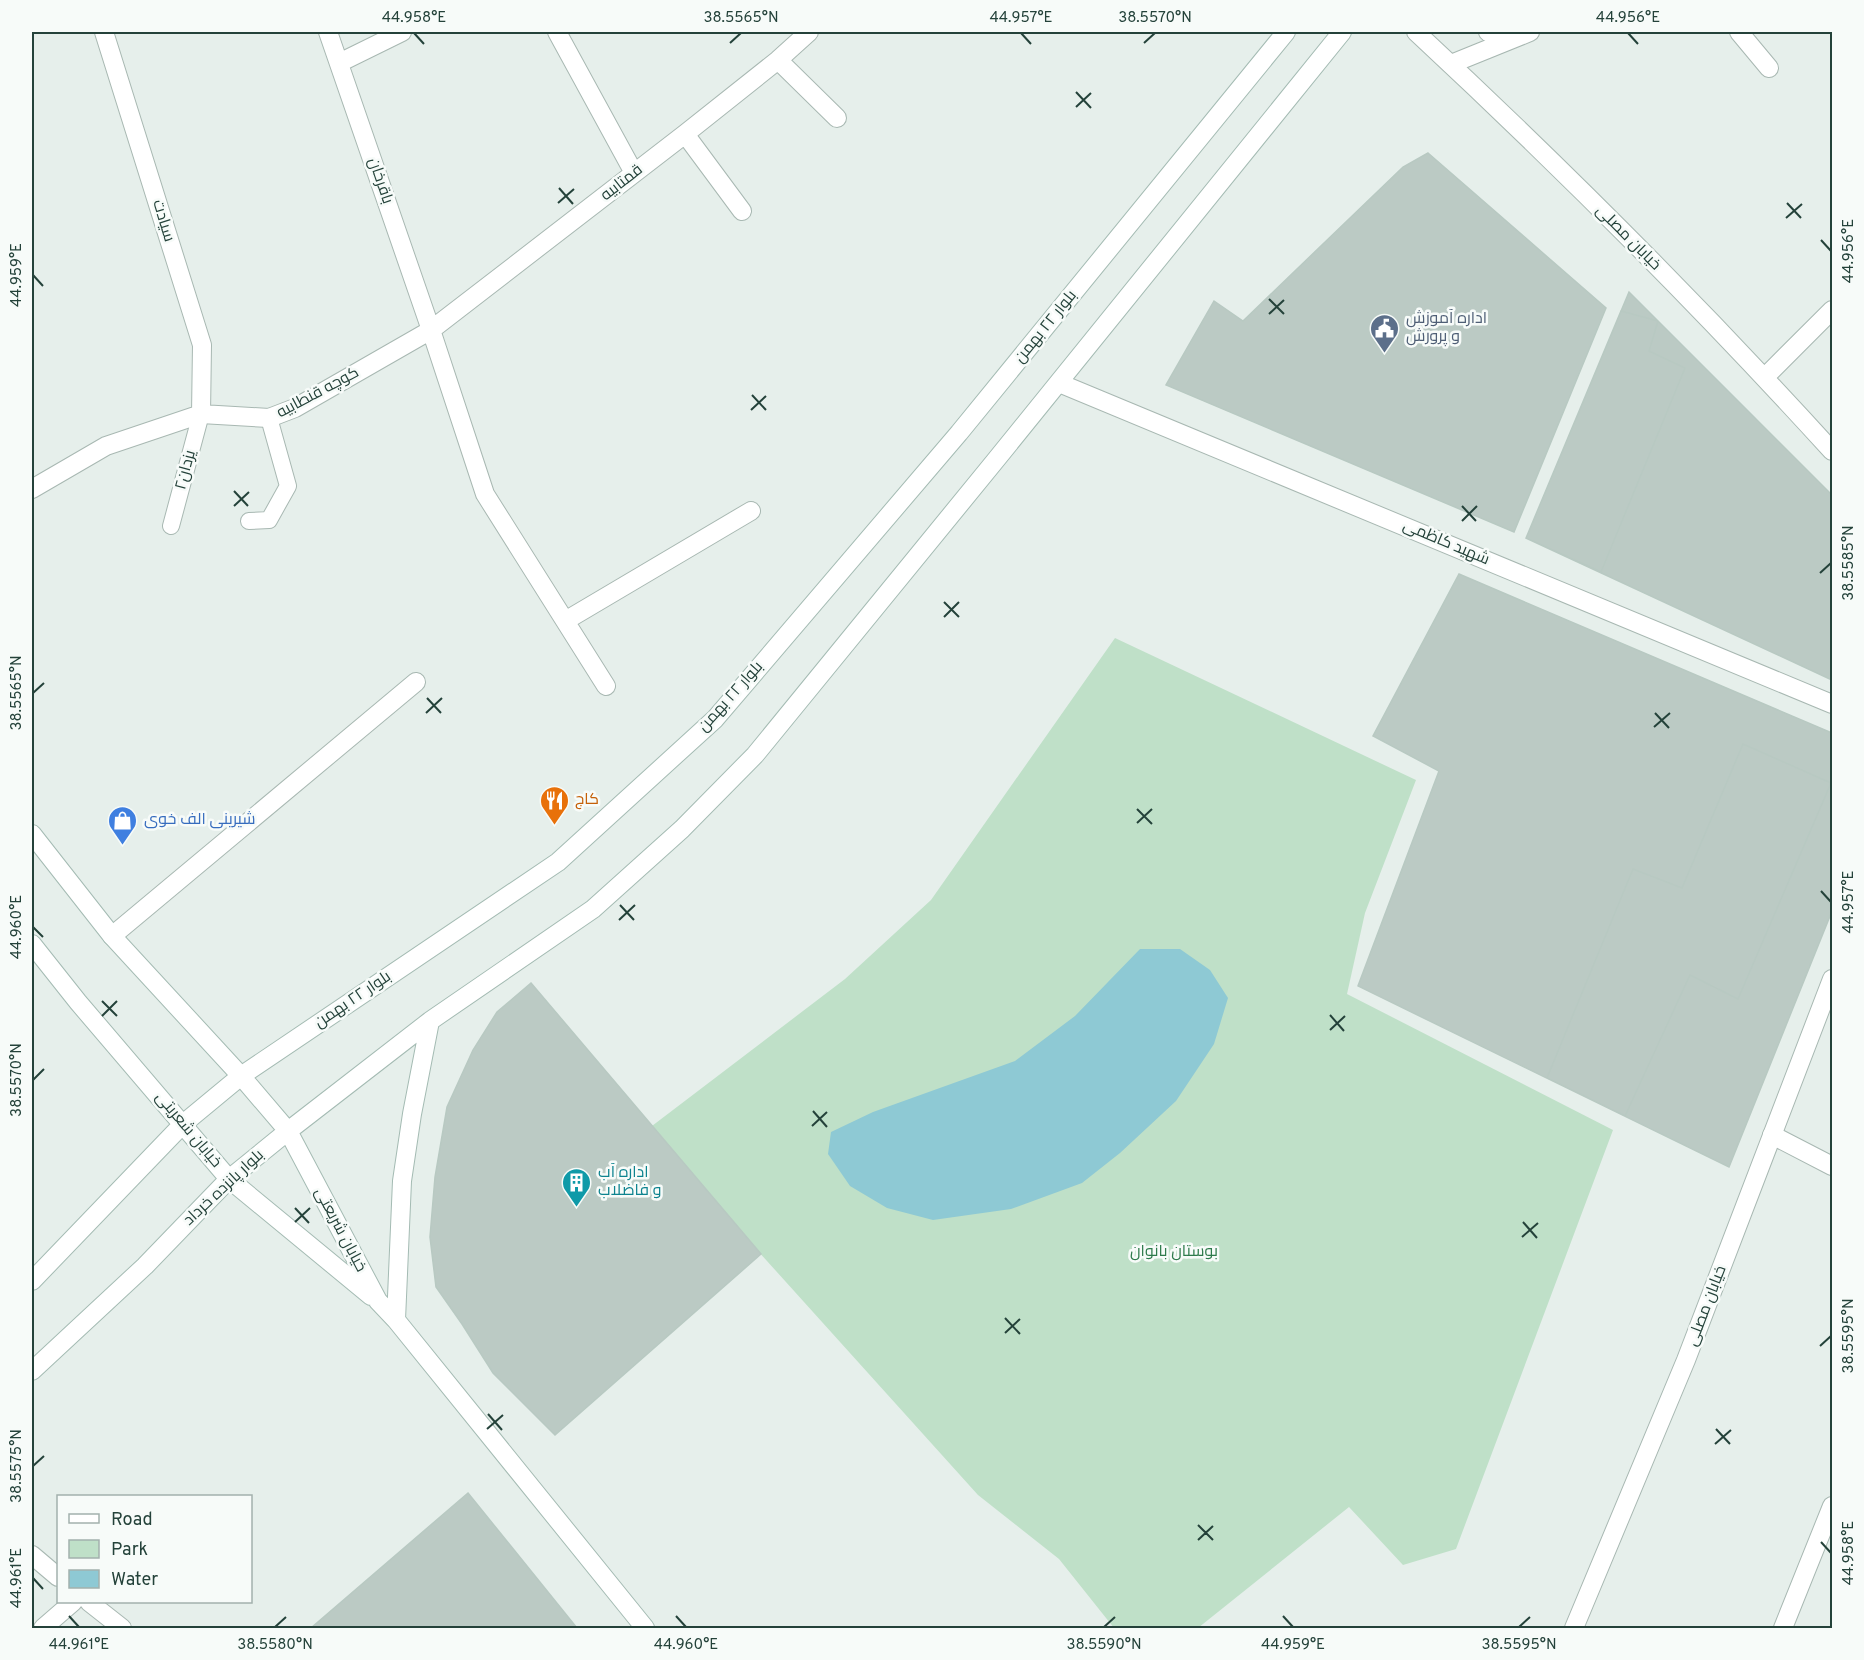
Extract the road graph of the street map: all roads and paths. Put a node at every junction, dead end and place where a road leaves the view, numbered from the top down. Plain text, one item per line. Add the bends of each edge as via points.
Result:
1 (104, 32) edge
2 (328, 32) edge
3 (402, 32) edge
4 (557, 32) edge
5 (809, 32) edge
6 (1286, 32) edge
7 (1342, 32) edge
8 (1416, 32) edge
9 (1488, 32) edge
10 (1738, 32) edge
11 (1524, 34) edge
12 (778, 60) junction
13 (339, 63) junction
14 (1451, 64) junction
15 (1769, 68) dead end
16 (837, 118) dead end
17 (685, 134) junction
18 (634, 173) junction
19 (742, 211) dead end
20 (1833, 310) edge
21 (431, 330) junction
22 (1765, 377) junction
23 (1059, 383) junction
24 (201, 414) junction
25 (269, 418) junction
26 (1833, 451) edge
27 (32, 489) edge
28 (751, 511) dead end
29 (249, 521) dead end
30 (171, 526) dead end
31 (565, 621) junction
32 (416, 682) dead end
33 (606, 686) dead end
34 (1833, 704) edge
35 (32, 834) edge
36 (112, 936) junction
37 (32, 944) edge
38 (1833, 980) edge
39 (430, 1021) junction
40 (241, 1076) junction
41 (183, 1124) junction
42 (288, 1131) junction
43 (1772, 1136) junction
44 (1833, 1166) edge
45 (229, 1179) junction
46 (32, 1281) edge
47 (378, 1301) junction
48 (396, 1320) junction
49 (32, 1371) edge
50 (1833, 1506) edge
51 (32, 1555) edge
52 (57, 1576) edge
53 (72, 1603) edge
54 (90, 1603) edge
55 (43, 1629) edge
56 (122, 1629) edge
57 (645, 1629) edge
58 (1574, 1629) edge
59 (1783, 1629) edge

1 - 24 street, سیادت via 202,345
2 - 13 street, باقرخان
3 - 13 street
4 - 18 street
5 - 12 street, قمتابیه
6 - 40 street, بلوار ۲۲ بهمن via 959,433 715,719 558,862
7 - 23 street
8 - 14 street, خیابان مصلی
9 - 11 street
10 - 15 street
11 - 14 street
12 - 16 street
12 - 17 street, قمتابیه
13 - 21 street, باقرخان
14 - 22 street, خیابان مصلی
17 - 18 street, قمتابیه
17 - 19 street
18 - 21 street, قمتابیه
20 - 22 street
21 - 25 street, کوچه قنطابیه via 295,408
21 - 31 street, باقرخان via 485,494
22 - 26 street, خیابان مصلی
23 - 34 street, شهید کاظمی
23 - 39 street via 747,763 682,829 593,909
24 - 25 street, کوچه قنطابیه
24 - 27 street, کوچه قنطابیه via 106,446
24 - 30 lane, یزدان۲
25 - 29 lane via 288,486 269,520
28 - 31 street
31 - 33 street, باقرخان
32 - 36 street
35 - 36 street, خیابان شریعتی
36 - 40 street, خیابان شریعتی
37 - 41 street, خیابان شعریتی
38 - 43 street, خیابان مصلی
39 - 42 street, بلوار پانزده خرداد
39 - 48 street via 402,1181
40 - 41 street, بلوار ۲۲ بهمن
40 - 42 street, خیابان شریعتی
41 - 45 street, خیابان شعریتی
41 - 46 street, بلوار ۲۲ بهمن
42 - 45 street, بلوار پانزده خرداد
42 - 47 street, خیابان شریعتی
43 - 44 street
43 - 58 street, خیابان مصلی via 1686,1360
45 - 47 street, خیابان شعریتی
45 - 49 street, بلوار پانزده خرداد via 145,1266
47 - 48 street, خیابان شریعتی
48 - 57 street, خیابان شریعتی
50 - 59 street
51 - 52 street
53 - 55 street
54 - 56 street

